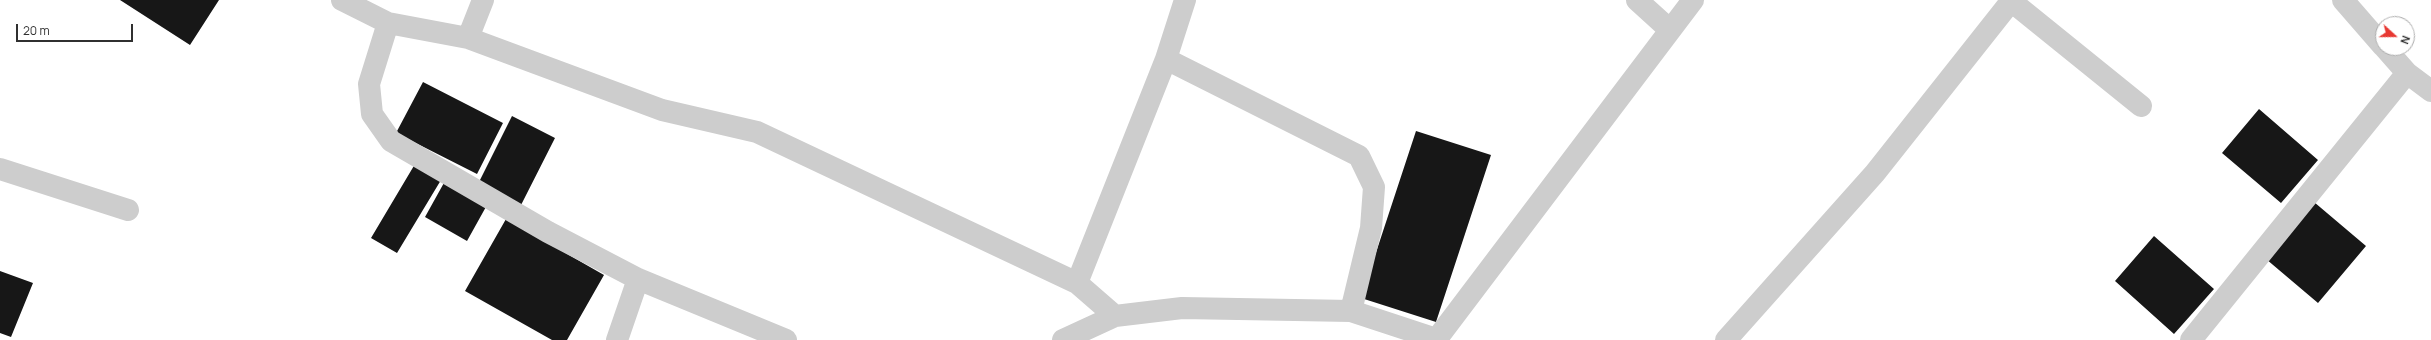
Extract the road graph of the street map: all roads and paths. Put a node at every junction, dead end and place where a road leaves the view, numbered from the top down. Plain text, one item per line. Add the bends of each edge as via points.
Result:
1 (342, 0) edge
2 (483, 0) edge
3 (1185, 0) edge
4 (1636, 0) edge
5 (1693, 0) edge
6 (2343, 0) edge
7 (2011, 1) edge
8 (388, 23) junction
9 (1670, 30) junction
10 (2375, 37) edge
11 (468, 38) junction
12 (2392, 56) edge
13 (1166, 59) junction
14 (2407, 73) junction
15 (2431, 91) edge
16 (2141, 106) dead end
17 (0, 169) edge
18 (128, 210) dead end
19 (638, 279) junction
20 (1077, 283) junction
21 (1352, 311) junction
22 (1115, 316) junction
23 (1436, 339) edge
24 (617, 340) edge
25 (786, 340) edge
26 (1063, 340) edge
27 (1726, 340) edge
28 (2191, 340) edge

1 - 8 street
2 - 11 street
3 - 13 street
4 - 9 street
5 - 9 street
6 - 10 street
7 - 16 street
7 - 27 street via 1875,173
8 - 11 street
8 - 19 street via 369,84 372,114 391,141 548,232
9 - 23 street
11 - 20 street via 662,110 757,132
12 - 14 street
13 - 20 street
13 - 21 street via 1359,156 1374,187 1371,228
14 - 15 street
14 - 28 street
17 - 18 street
19 - 24 street
19 - 25 street
20 - 22 street
21 - 22 street via 1182,308
21 - 23 street
22 - 26 street

